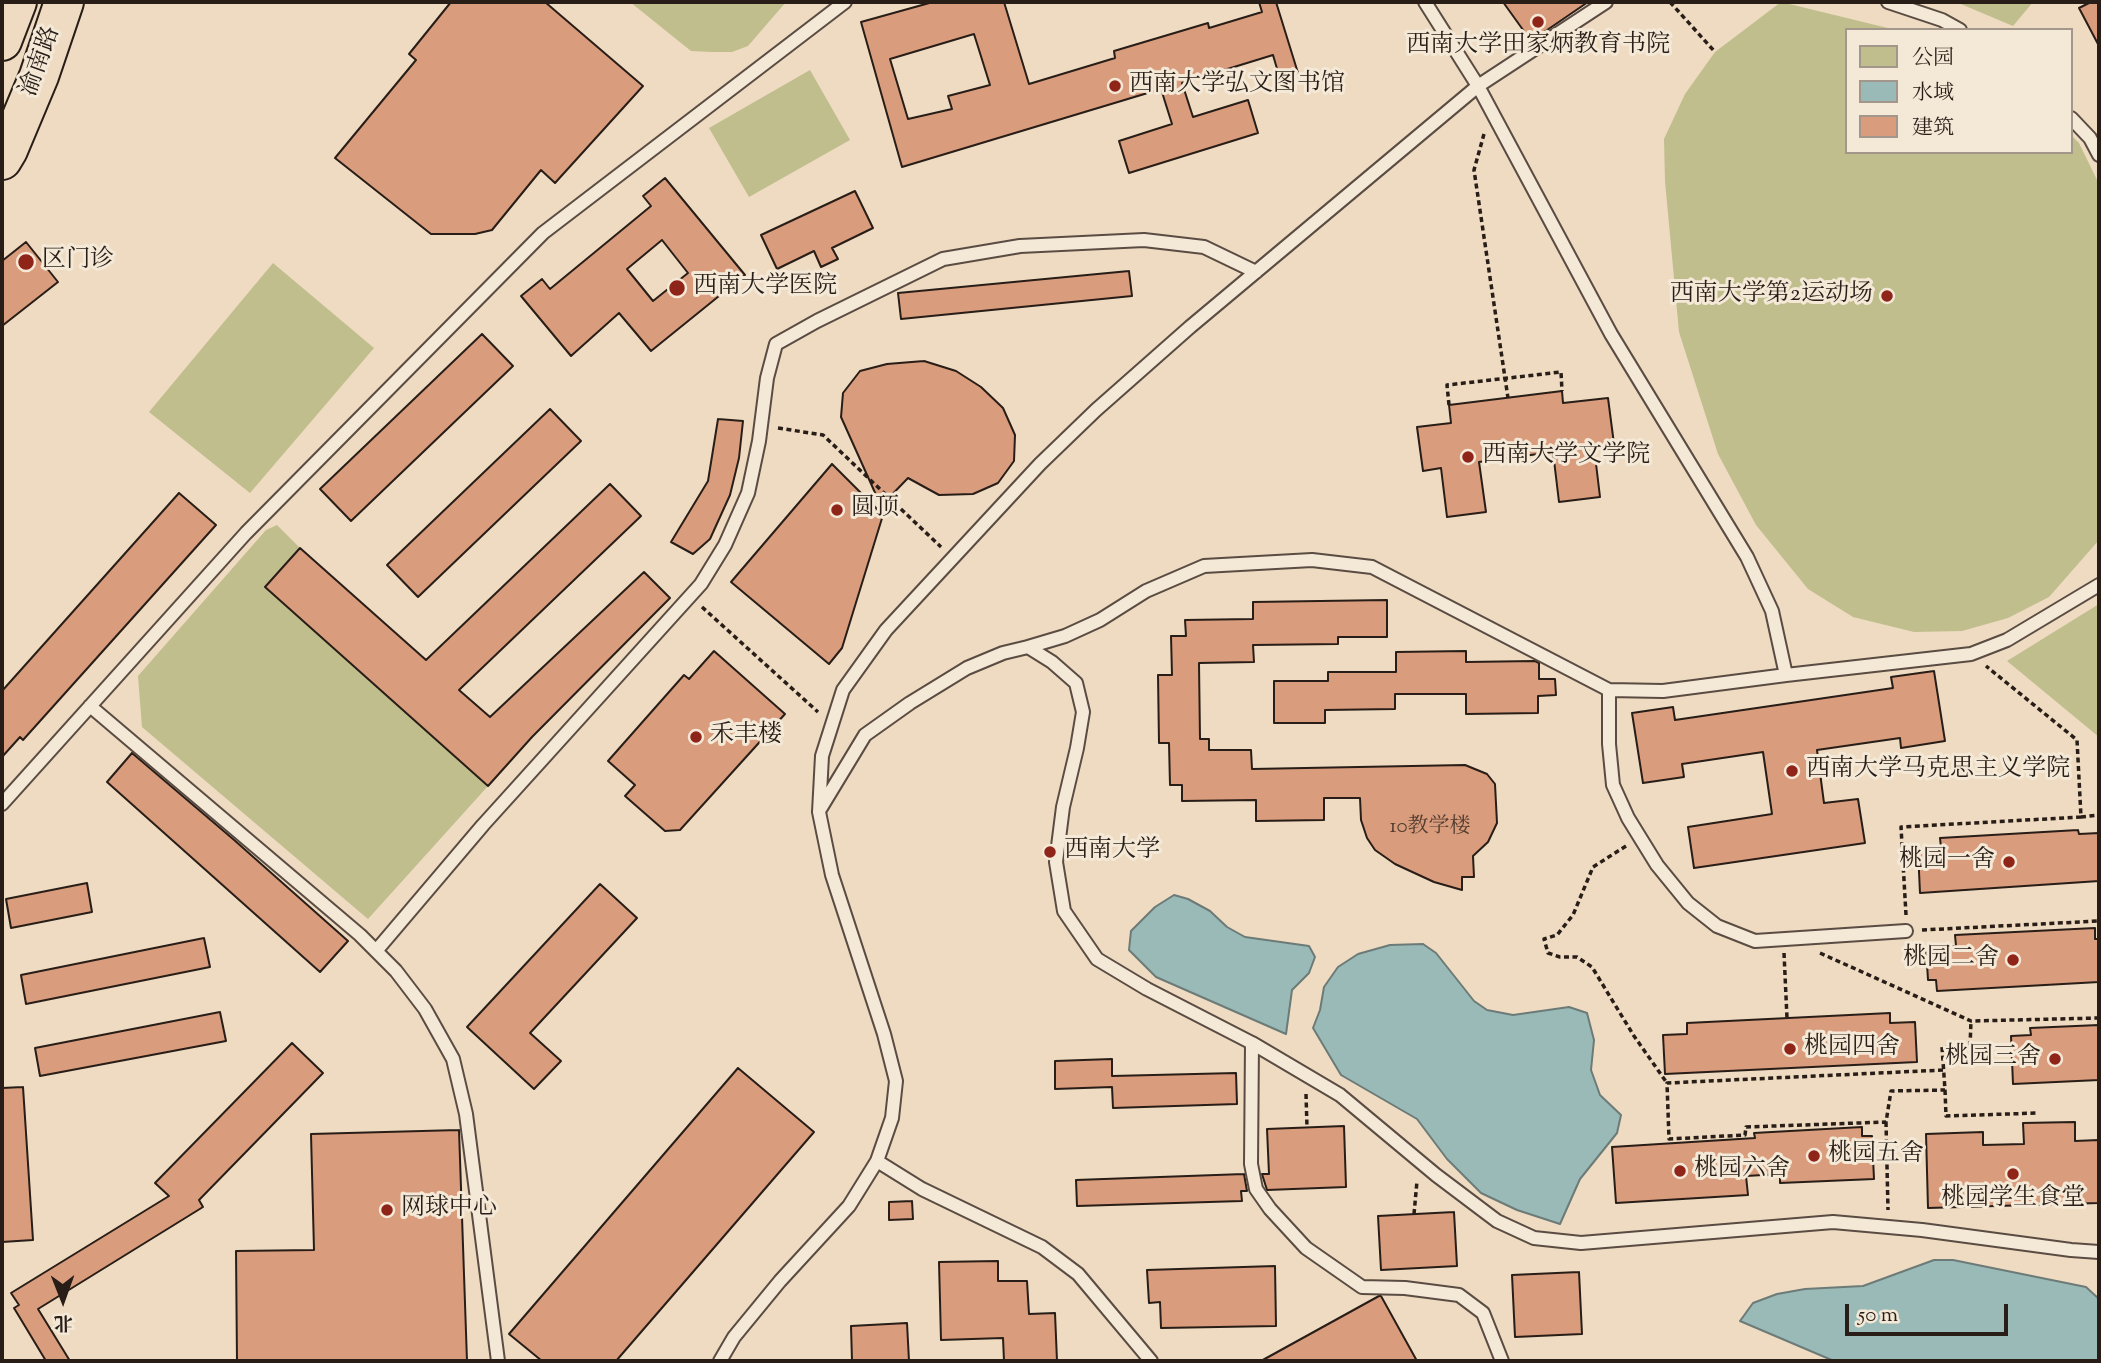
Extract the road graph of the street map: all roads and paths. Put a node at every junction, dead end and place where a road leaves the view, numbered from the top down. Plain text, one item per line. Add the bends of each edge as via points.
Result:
1 (17, 2) edge
2 (64, 2) edge
3 (845, 2) edge
4 (1425, 2) edge
5 (1606, 2) edge
6 (1670, 2) edge
7 (1888, 2) edge
8 (1957, 28) edge
9 (2, 41) edge
10 (1715, 52) dead end
11 (1478, 86) junction
12 (1490, 111) junction
13 (2073, 120) edge
14 (2099, 155) edge
15 (2, 160) edge
16 (1256, 272) junction
17 (1505, 378) junction
18 (1562, 391) dead end
19 (1508, 398) dead end
20 (1449, 405) dead end
21 (761, 426) junction
22 (953, 559) junction
23 (2099, 585) edge
24 (690, 596) junction
25 (1028, 647) junction
26 (1971, 654) junction
27 (1786, 674) junction
28 (1609, 690) junction
29 (90, 706) junction
30 (832, 724) junction
31 (2, 804) edge
32 (819, 812) junction
33 (2099, 816) edge
34 (2081, 817) junction
35 (1640, 837) junction
36 (2099, 921) edge
37 (1906, 931) junction
38 (1818, 937) junction
39 (1783, 939) junction
40 (376, 951) junction
41 (1787, 1018) dead end
42 (2099, 1018) edge
43 (1970, 1021) junction
44 (1252, 1043) junction
45 (1943, 1070) junction
46 (1306, 1075) junction
47 (1667, 1083) junction
48 (1945, 1090) junction
49 (2038, 1113) dead end
50 (1886, 1122) junction
51 (1307, 1127) dead end
52 (877, 1161) junction
53 (1418, 1161) junction
54 (1414, 1214) dead end
55 (1888, 1227) junction
56 (2099, 1252) edge
57 (498, 1361) edge
58 (720, 1361) edge
59 (1151, 1361) edge
60 (1502, 1361) edge

1 - 9 highway, 渝南路
2 - 15 highway, 渝南路 via 39,76
3 - 29 lane via 543,233 246,533
4 - 11 lane
5 - 11 lane
6 - 10 path
7 - 8 lane
11 - 12 lane
11 - 16 lane
12 - 17 path via 1474,170
12 - 27 lane via 1611,334 1747,557 1772,611
13 - 14 lane
16 - 21 lane via 1205,247 1144,240 1020,246 943,260 776,344
16 - 22 lane via 1096,410
17 - 18 path via 1561,372
17 - 19 path
17 - 20 path via 1447,385
21 - 22 path via 823,435
21 - 24 lane via 748,493 725,545
22 - 30 lane via 886,630 844,690
23 - 26 lane via 2007,640
24 - 30 path
24 - 40 lane
25 - 28 lane via 1088,626 1146,591 1204,566 1312,560 1372,567
25 - 32 lane via 967,668 866,736
25 - 44 lane via 1076,683 1083,712 1056,863 1064,911 1097,959
26 - 27 lane
26 - 34 path via 2077,740
27 - 28 lane via 1663,691
28 - 35 lane via 1613,785
29 - 31 lane
29 - 40 lane
30 - 32 lane via 822,756
32 - 52 lane via 832,875 896,1081 892,1118
33 - 34 path
34 - 37 path via 1901,827
35 - 39 lane via 1688,903 1717,926 1755,941
35 - 47 path via 1594,867 1573,915 1557,935 1544,939 1548,953 1577,957 1592,967
36 - 37 path
37 - 38 lane
38 - 39 lane
38 - 43 path via 1820,955
39 - 41 path
40 - 57 lane via 425,1009 453,1059 466,1114
42 - 43 path
43 - 45 path via 1970,1047 1942,1047
44 - 46 lane
44 - 60 lane via 1251,1164 1256,1189 1270,1209 1307,1248 1362,1287 1459,1295 1483,1313
45 - 47 path
45 - 48 path
46 - 51 path
46 - 53 lane via 1340,1095
47 - 50 path via 1669,1139 1745,1135 1746,1126
48 - 49 path via 1946,1116
48 - 50 path via 1891,1091
50 - 55 path
52 - 58 lane via 849,1206 779,1281
52 - 59 lane via 922,1189 1042,1247 1078,1274
53 - 54 path
53 - 55 lane via 1497,1221 1534,1238 1581,1242 1833,1222
55 - 56 lane

